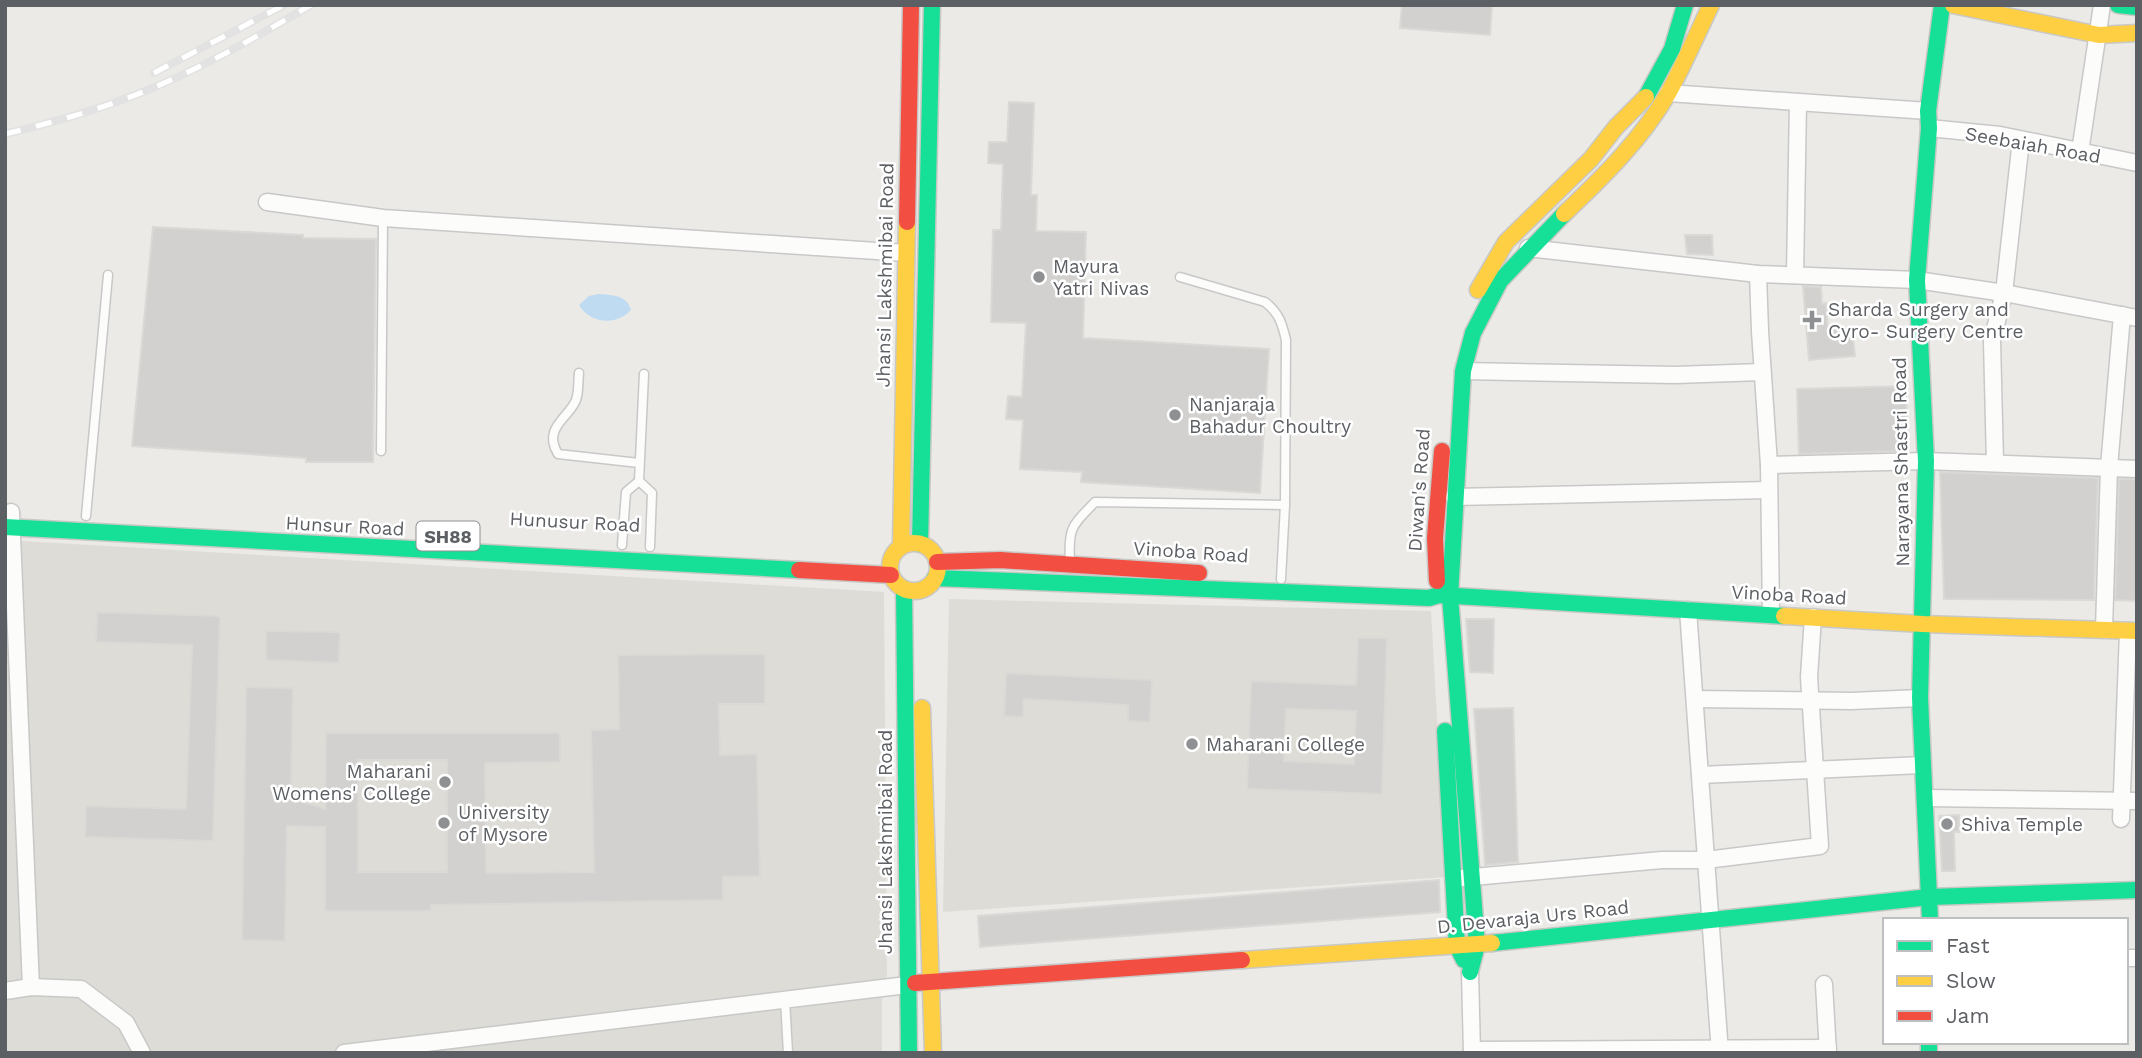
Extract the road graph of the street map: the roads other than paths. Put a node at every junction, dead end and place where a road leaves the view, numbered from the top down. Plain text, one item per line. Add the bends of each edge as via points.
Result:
1 (911, 5) edge
2 (932, 5) edge
3 (1685, 5) edge
4 (1711, 5) edge
5 (1942, 5) edge
6 (1953, 5) edge
7 (2102, 5) edge
8 (2118, 5) edge
9 (2137, 7) edge
10 (2137, 33) edge
11 (2099, 35) junction
12 (1668, 93) junction
13 (1798, 102) junction
14 (1927, 111) junction
15 (1929, 128) junction
16 (2021, 140) junction
17 (2080, 152) junction
18 (2137, 163) edge
19 (267, 202) dead end
20 (383, 218) junction
21 (1528, 248) junction
22 (906, 253) junction
23 (1758, 274) junction
24 (108, 275) dead end
25 (1795, 275) junction
26 (1180, 277) dead end
27 (1917, 280) junction
28 (2004, 293) junction
29 (2129, 317) edge
30 (1463, 371) junction
31 (1762, 372) junction
32 (579, 373) dead end
33 (645, 374) dead end
34 (382, 451) dead end
35 (1926, 461) junction
36 (639, 463) junction
37 (1995, 463) junction
38 (1769, 465) junction
39 (2109, 467) junction
40 (2137, 469) edge
41 (639, 481) junction
42 (1769, 490) junction
43 (1454, 497) junction
44 (1285, 505) junction
45 (86, 516) junction
46 (8, 520) edge
47 (920, 544) junction
48 (622, 545) junction
49 (650, 547) junction
50 (901, 547) junction
51 (1070, 565) junction
52 (891, 568) junction
53 (936, 570) junction
54 (1281, 579) junction
55 (911, 589) junction
56 (1444, 595) junction
57 (1688, 610) junction
58 (1771, 615) junction
59 (1813, 617) junction
60 (1923, 624) junction
61 (2104, 629) junction
62 (2133, 631) edge
63 (921, 660) dead end
64 (922, 687) dead end
65 (1920, 698) junction
66 (1695, 699) junction
67 (1810, 700) junction
68 (1922, 765) junction
69 (1814, 770) junction
70 (1700, 775) junction
71 (1925, 797) junction
72 (2129, 801) edge
73 (2121, 819) dead end
74 (1706, 860) junction
75 (1471, 877) junction
76 (1452, 879) junction
77 (2137, 890) edge
78 (1930, 897) junction
79 (1930, 918) edge
80 (1711, 920) junction
81 (1477, 945) junction
82 (1457, 946) junction
83 (1471, 972) junction
84 (932, 980) junction
85 (1824, 984) dead end
86 (907, 985) junction
87 (31, 987) junction
88 (5, 991) edge
89 (785, 1000) junction
90 (1720, 1050) edge
91 (1828, 1050) edge
92 (1472, 1051) edge
93 (142, 1053) edge
94 (344, 1053) edge
95 (788, 1053) edge
96 (909, 1053) edge
97 (933, 1053) edge

1 - 22 street, Jhansi Lakshmibai Road
2 - 47 street, Jhansi Lakshmibai Road
3 - 56 street, Diwan's Road via 1672,49 1650,93 1506,242 1458,330 1437,497 1436,579
4 - 12 street
5 - 14 street, Narayana Shastri Road
6 - 11 street
7 - 11 street
8 - 9 street
10 - 11 street
11 - 17 street
12 - 13 street
12 - 21 street via 1631,146
13 - 14 street
13 - 25 street
14 - 15 street, Narayana Shastri Road
15 - 16 street, Seebaiah Road
15 - 27 street, Narayana Shastri Road
16 - 17 street, Seebaiah Road
16 - 28 street
17 - 18 street, Seebaiah Road
19 - 20 street
20 - 22 street
20 - 34 lane
21 - 23 street
21 - 30 street via 1500,281 1473,332
22 - 50 street, Jhansi Lakshmibai Road
23 - 25 street
23 - 31 street
24 - 45 lane
25 - 27 street
26 - 44 lane via 1265,302 1282,322 1286,340
27 - 28 street
27 - 35 street, Narayana Shastri Road
28 - 29 street
28 - 37 street via 1992,341
29 - 39 street
30 - 31 street
30 - 43 street
31 - 38 street
32 - 36 lane via 577,399 554,433 558,454
33 - 36 lane
35 - 37 street
35 - 38 street
35 - 60 street, Narayana Shastri Road
36 - 41 lane
37 - 39 street
38 - 42 street
39 - 40 street
39 - 61 street
41 - 48 lane via 626,492
41 - 49 lane via 652,493
42 - 43 street
42 - 58 street
43 - 56 street
44 - 51 lane via 1095,502 1074,524 1069,537
44 - 54 lane
45 - 46 street, Hunusur Road / SH88
45 - 48 street, Hunusur Road / SH88
46 - 52 street, Hunsur Road
46 - 87 street
47 - 50 street
47 - 53 street via 933,552
48 - 49 street, Hunusur Road / SH88
49 - 52 street, Hunusur Road / SH88
50 - 52 street
51 - 53 street, Vinoba Road via 1000,560
51 - 54 street, Vinoba Road
52 - 55 street via 897,584
53 - 55 street via 927,586
53 - 56 street, Vinoba Road via 1429,598
54 - 56 street, Vinoba Road via 1430,587
55 - 63 street
55 - 86 street, Jhansi Lakshmibai Road
56 - 57 street, Vinoba Road
56 - 75 street
56 - 76 street, Diwan's Road
57 - 58 street, Vinoba Road
57 - 66 street
58 - 59 street, Vinoba Road
59 - 60 street, Vinoba Road
59 - 67 street
60 - 61 street, Vinoba Road
60 - 65 street, Narayana Shastri Road
61 - 62 street, Vinoba Road
62 - 72 street
64 - 84 street, Jhansi Lakshmibai Road
65 - 67 street
65 - 68 street, Narayana Shastri Road
66 - 67 street
66 - 70 street
67 - 69 street
68 - 69 street
68 - 71 street, Narayana Shastri Road
69 - 70 street
69 - 74 street via 1820,846
70 - 74 street
71 - 72 street
71 - 78 street, Narayana Shastri Road
72 - 73 street
74 - 75 street
74 - 80 street
75 - 76 street
75 - 81 street
76 - 82 street, Diwan's Road
77 - 78 street, D. Devaraja Urs Road
78 - 79 street, Narayana Shastri Road
78 - 80 street, D. Devaraja Urs Road
80 - 81 street, D. Devaraja Urs Road
80 - 90 street
81 - 82 street, D. Devaraja Urs Road
81 - 83 street
82 - 83 street, Diwan's Road
82 - 84 street, D. Devaraja Urs Road
83 - 92 street, Diwan's Road
84 - 86 street, D. Devaraja Urs Road
84 - 97 street, Jhansi Lakshmibai Road
85 - 91 street
86 - 89 street
86 - 96 street, Jhansi Lakshmibai Road
87 - 88 street
87 - 93 street via 81,989 126,1023
89 - 94 street
89 - 95 lane
90 - 91 street
90 - 92 street

